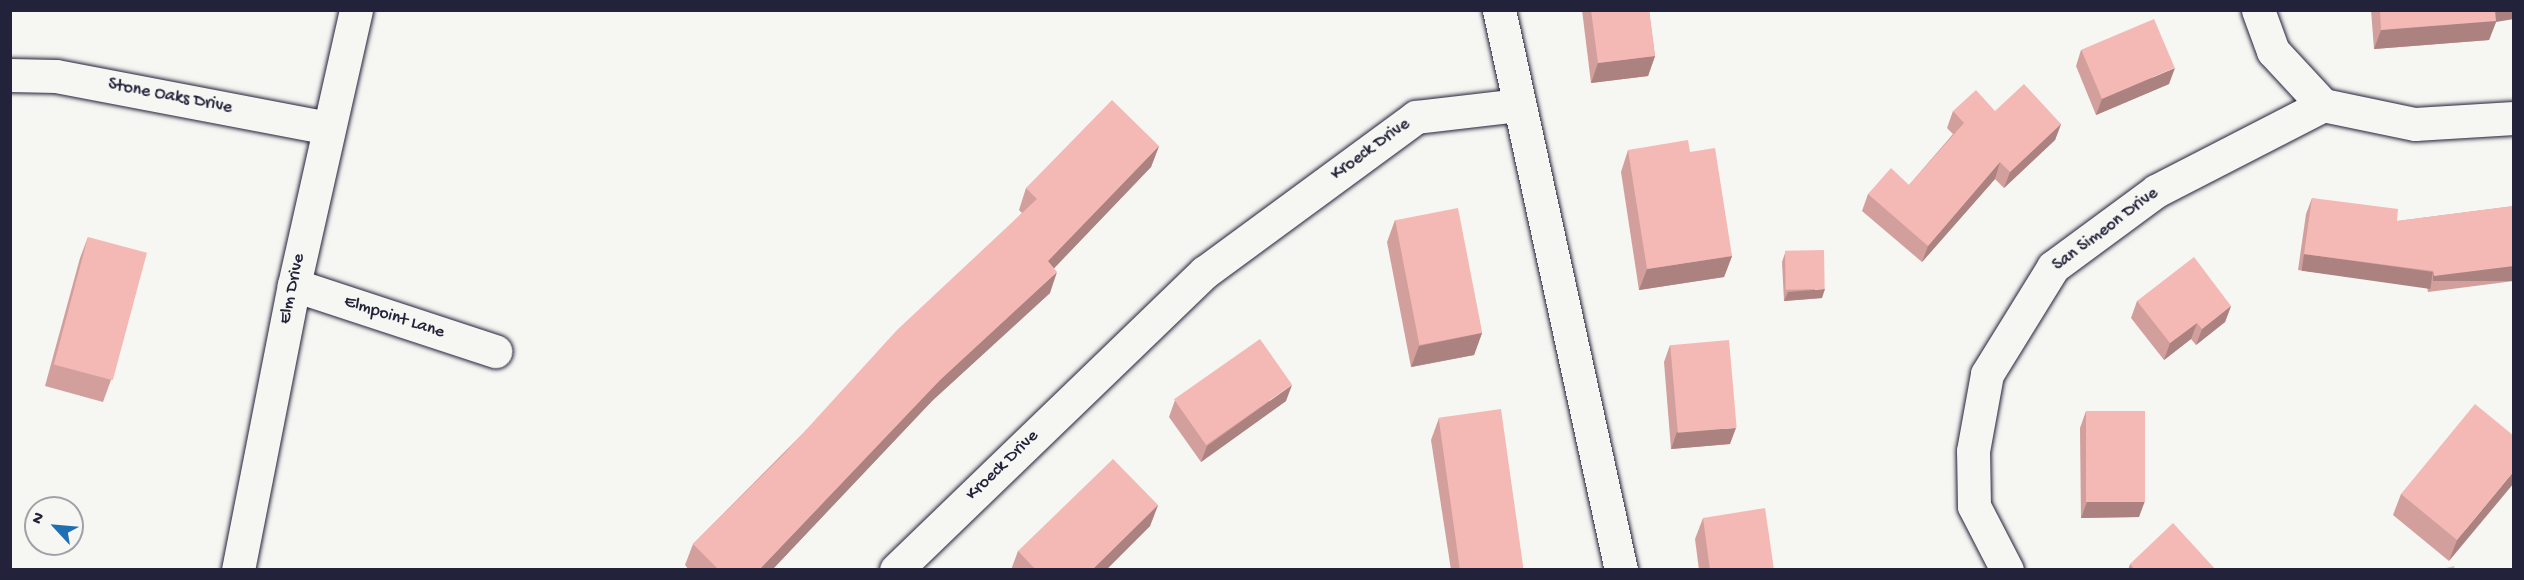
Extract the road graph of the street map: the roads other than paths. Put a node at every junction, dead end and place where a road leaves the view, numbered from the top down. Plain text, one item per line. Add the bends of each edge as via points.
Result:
1 (356, 10) edge
2 (1499, 10) edge
3 (2258, 10) edge
4 (10, 75) edge
5 (1518, 105) junction
6 (2323, 105) junction
7 (2514, 118) edge
8 (328, 128) junction
9 (294, 285) junction
10 (495, 351) dead end
11 (238, 570) edge
12 (896, 570) edge
13 (1621, 570) edge
14 (2007, 570) edge

1 - 8 street, Elm Drive
2 - 5 street
3 - 6 street via 2273,51
4 - 8 street, Stone Oaks Drive via 56,76 100,83
5 - 12 street, Kroeck Drive via 1416,117 1205,272
5 - 13 street
6 - 7 street via 2415,124
6 - 14 street, San Simeon Drive via 2156,191 2053,267 1987,374 1973,451 1974,506
8 - 9 street, Elm Drive
9 - 10 street, Elmpoint Lane
9 - 11 street, Elm Drive

